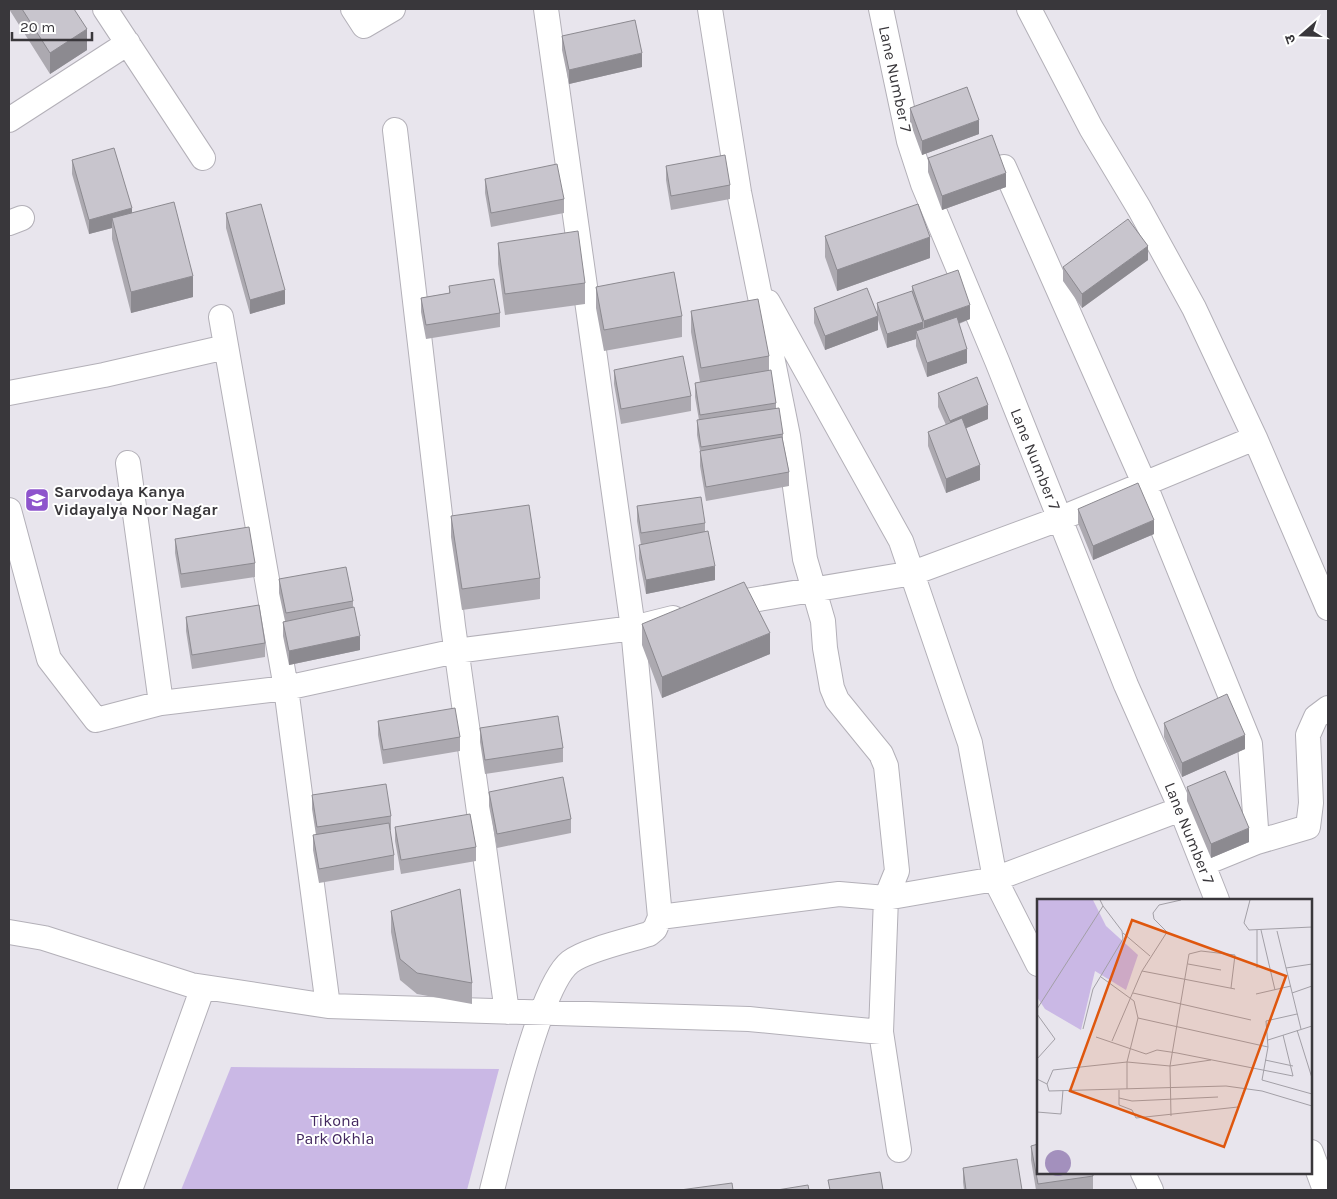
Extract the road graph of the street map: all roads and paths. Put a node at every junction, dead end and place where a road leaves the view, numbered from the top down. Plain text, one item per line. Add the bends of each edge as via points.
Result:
1 (105, 9) edge
2 (353, 9) edge
3 (393, 9) edge
4 (546, 9) edge
5 (710, 9) edge
6 (881, 9) edge
7 (1029, 9) edge
8 (128, 43) junction
9 (9, 120) edge
10 (396, 130) dead end
11 (203, 158) dead end
12 (1004, 167) edge
13 (756, 282) junction
14 (221, 317) dead end
15 (226, 347) junction
16 (9, 393) edge
17 (1255, 438) junction
18 (128, 464) dead end
19 (1144, 483) junction
20 (9, 510) edge
21 (1059, 519) junction
22 (913, 573) junction
23 (814, 589) junction
24 (1328, 608) edge
25 (633, 628) junction
26 (456, 651) junction
27 (286, 688) junction
28 (161, 703) junction
29 (1328, 708) edge
30 (1181, 809) junction
31 (1258, 842) junction
32 (1203, 864) junction
33 (995, 879) junction
34 (886, 898) junction
35 (1217, 899) edge
36 (660, 917) junction
37 (9, 932) edge
38 (1037, 962) edge
39 (203, 987) junction
40 (328, 1006) junction
41 (507, 1012) junction
42 (541, 1013) junction
43 (881, 1032) junction
44 (899, 1150) dead end
45 (1312, 1155) edge
46 (1143, 1174) edge
47 (130, 1190) edge
48 (492, 1190) edge
49 (1151, 1190) edge
50 (1325, 1190) edge

1 - 8 street
2 - 3 street via 364,26
4 - 25 street
5 - 13 street
6 - 21 street, Lane Number 7 via 910,141 923,184
7 - 17 street via 1091,128 1140,208 1194,308
8 - 9 street
8 - 11 street
10 - 26 street
12 - 19 street
13 - 22 street via 901,541
13 - 23 street via 788,436 805,559
14 - 15 street
15 - 16 street
15 - 27 street
17 - 19 street
17 - 24 street
18 - 28 street
19 - 21 street
19 - 31 street via 1250,744
20 - 28 street via 49,658 84,706 96,720
21 - 22 street
21 - 30 street, Lane Number 7 via 1126,685
22 - 23 street
22 - 33 street via 970,743
23 - 25 street via 735,602
23 - 34 street via 837,700 881,754 886,766 897,871
25 - 26 street
25 - 36 street
26 - 27 street
26 - 41 street
27 - 28 street
27 - 40 street
29 - 31 street via 1316,717 1308,735 1308,827
30 - 32 street, Lane Number 7
30 - 33 street
31 - 32 street
32 - 35 street, Lane Number 7
33 - 34 street
33 - 38 street
34 - 36 street via 839,894
34 - 43 street
36 - 42 street via 649,934 571,961 555,981
37 - 39 street via 44,938
39 - 40 street
39 - 47 street
40 - 41 street
41 - 42 street
42 - 43 street via 749,1020
42 - 48 street
43 - 44 street
45 - 50 street
46 - 49 street

